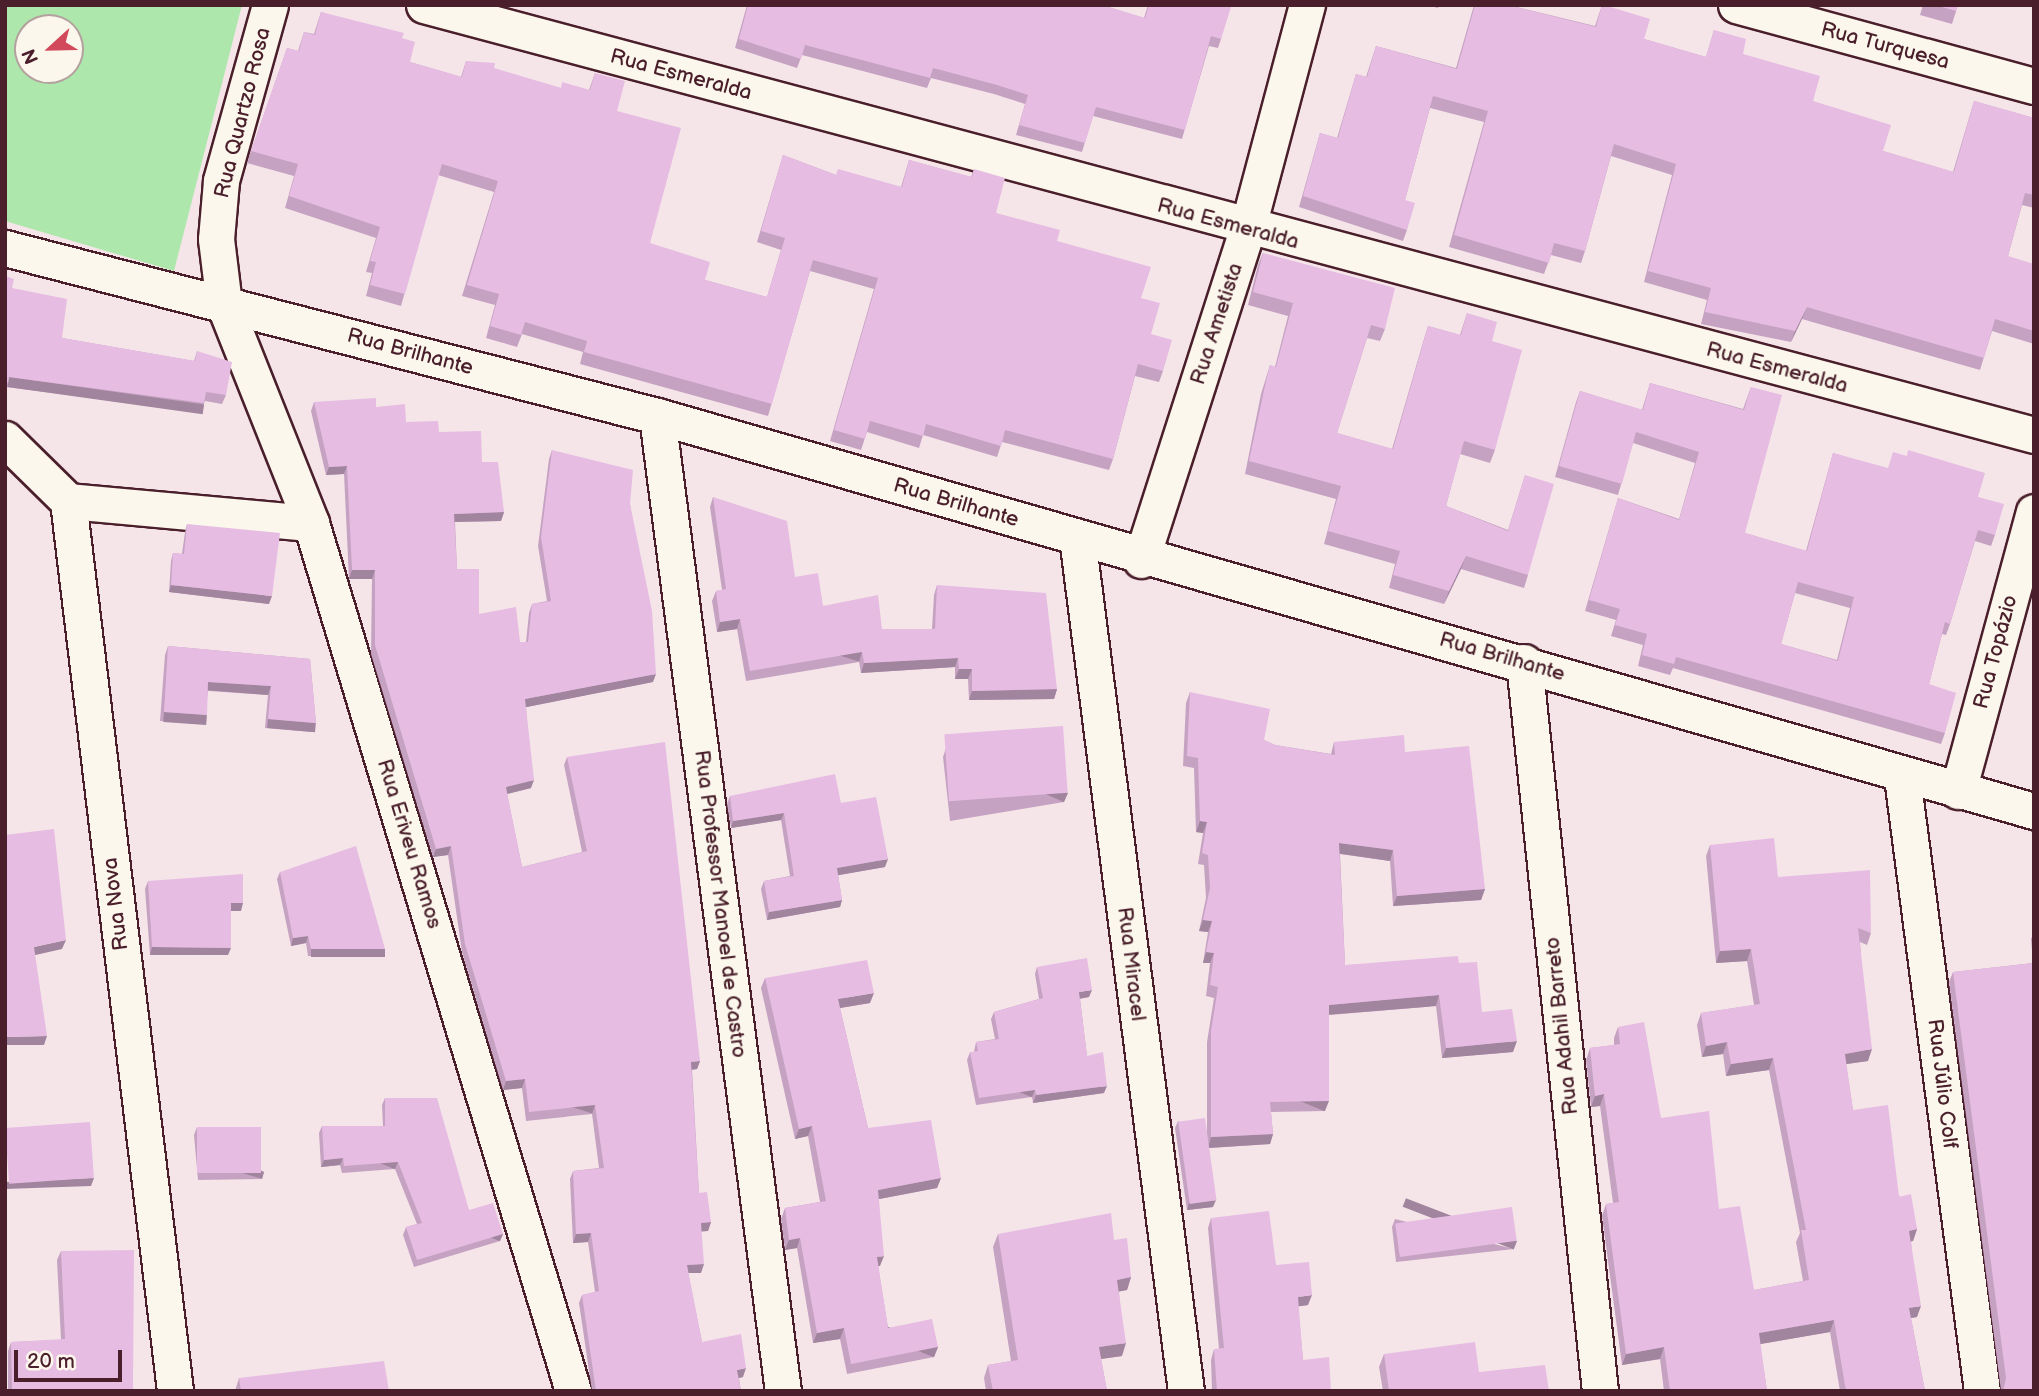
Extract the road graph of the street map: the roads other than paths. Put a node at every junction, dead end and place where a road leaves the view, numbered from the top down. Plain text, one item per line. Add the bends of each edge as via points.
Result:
1 (270, 5) edge
2 (425, 5) edge
3 (1307, 5) edge
4 (1737, 5) edge
5 (2034, 86) edge
6 (1247, 230) junction
7 (5, 248) edge
8 (224, 304) junction
9 (657, 416) junction
10 (2034, 435) edge
11 (7, 440) edge
12 (68, 501) junction
13 (2034, 512) edge
14 (311, 523) junction
15 (1077, 537) junction
16 (1141, 560) junction
17 (1524, 662) junction
18 (1902, 777) junction
19 (1958, 791) junction
20 (2034, 811) edge
21 (175, 1391) edge
22 (573, 1391) edge
23 (783, 1391) edge
24 (1186, 1391) edge
25 (1600, 1391) edge
26 (1982, 1391) edge

1 - 8 street, Rua Quartzo Rosa via 221,181 216,239
2 - 6 street, Rua Esmeralda
3 - 6 street, Rua Ametista
4 - 5 street, Rua Turquesa
6 - 10 street, Rua Esmeralda
6 - 16 street, Rua Ametista
7 - 8 street, Rua Brilhante
8 - 9 street, Rua Brilhante
8 - 14 street, Rua Eriveu Ramos
9 - 15 street, Rua Brilhante
9 - 23 street, Rua Professor Manoel de Castro
11 - 12 street
12 - 14 street
12 - 21 street, Rua Nova
13 - 19 street, Rua Topázio
14 - 22 street, Rua Eriveu Ramos
15 - 16 street, Rua Brilhante
15 - 24 street, Rua Miracel
16 - 17 street, Rua Brilhante
17 - 18 street, Rua Brilhante
17 - 25 street, Rua Adahil Barreto
18 - 19 street, Rua Brilhante
18 - 26 street, Rua Júlio Colf
19 - 20 street, Rua Brilhante

